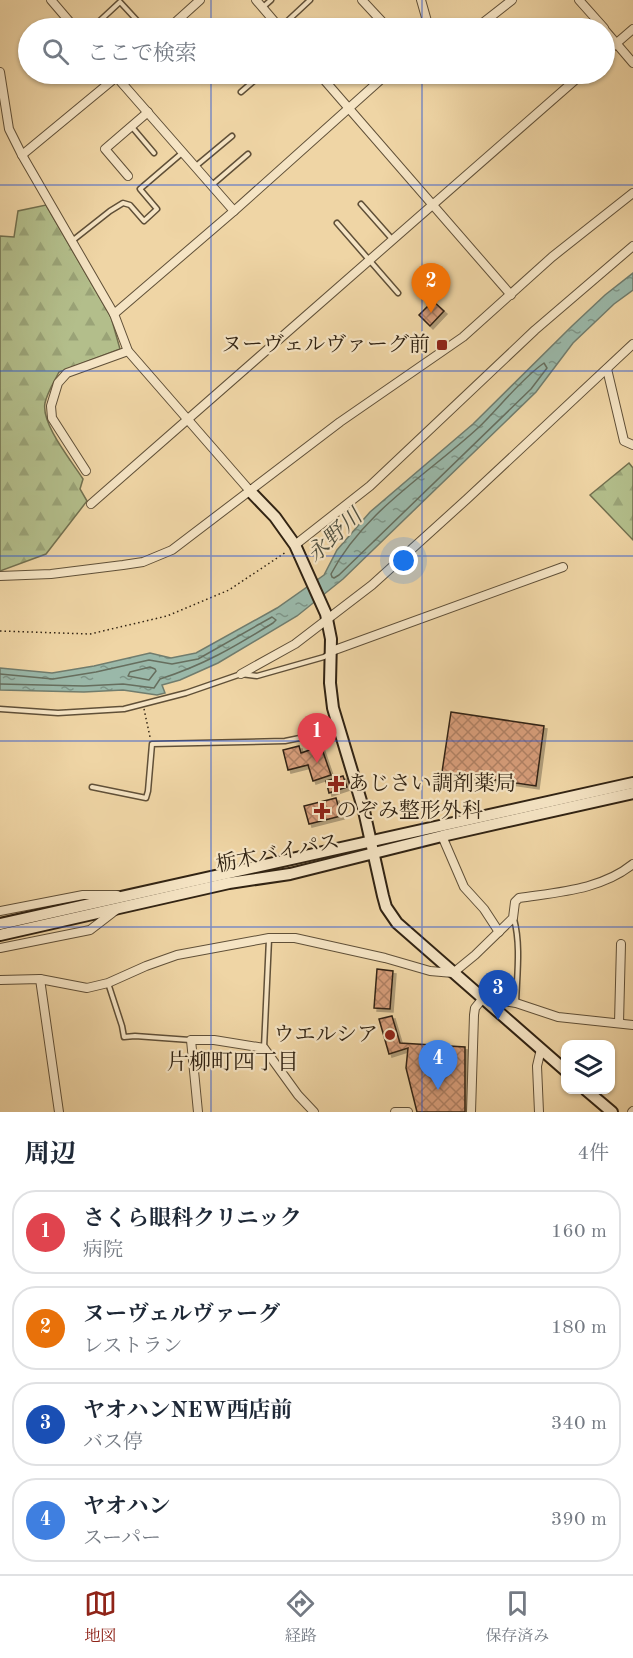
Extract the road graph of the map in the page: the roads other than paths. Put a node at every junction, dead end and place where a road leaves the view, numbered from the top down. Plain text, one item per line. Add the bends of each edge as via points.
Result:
1 (51, 0) edge
2 (200, 0) edge
3 (256, 0) edge
4 (271, 0) edge
5 (310, 0) edge
6 (362, 0) edge
7 (421, 0) edge
8 (512, 0) edge
9 (579, 0) edge
10 (262, 7) junction
11 (66, 18) edge
12 (103, 18) edge
13 (135, 18) edge
14 (180, 18) edge
15 (271, 18) edge
16 (291, 18) edge
17 (379, 18) edge
18 (426, 18) edge
19 (489, 18) edge
20 (595, 18) edge
21 (633, 29) edge
22 (615, 42) edge
23 (617, 44) junction
24 (633, 63) edge
25 (0, 72) edge
26 (105, 84) edge
27 (125, 84) edge
28 (250, 84) edge
29 (328, 84) edge
30 (375, 84) edge
31 (571, 84) edge
32 (241, 92) dead end
33 (348, 107) junction
34 (148, 112) junction
35 (4, 122) edge
36 (132, 126) junction
37 (232, 136) dead end
38 (154, 153) dead end
39 (183, 153) junction
40 (248, 154) dead end
41 (22, 155) junction
42 (195, 166) junction
43 (128, 176) dead end
44 (212, 185) junction
45 (633, 193) edge
46 (361, 204) dead end
47 (433, 204) junction
48 (234, 211) junction
49 (337, 223) dead end
50 (392, 239) junction
51 (72, 241) junction
52 (633, 246) edge
53 (370, 260) junction
54 (398, 293) dead end
55 (512, 295) junction
56 (114, 314) junction
57 (633, 344) edge
58 (128, 351) junction
59 (607, 369) junction
60 (188, 421) junction
61 (633, 445) edge
62 (86, 471) dead end
63 (250, 491) junction
64 (91, 504) dead end
65 (297, 548) junction
66 (563, 567) dead end
67 (0, 576) edge
68 (326, 617) junction
69 (332, 651) junction
70 (241, 674) junction
71 (0, 709) edge
72 (339, 730) junction
73 (633, 783) edge
74 (92, 787) dead end
75 (633, 793) edge
76 (442, 836) junction
77 (371, 841) junction
78 (374, 853) junction
79 (633, 864) edge
80 (132, 895) junction
81 (118, 909) junction
82 (0, 911) edge
83 (513, 918) junction
84 (0, 924) edge
85 (499, 932) junction
86 (0, 935) edge
87 (268, 938) junction
88 (621, 944) dead end
89 (0, 948) edge
90 (453, 973) junction
91 (40, 979) junction
92 (0, 980) edge
93 (108, 983) junction
94 (483, 998) junction
95 (516, 1003) junction
96 (619, 1023) junction
97 (633, 1025) edge
98 (191, 1040) junction
99 (264, 1048) junction
100 (541, 1049) junction
101 (561, 1067) edge
102 (592, 1094) edge
103 (59, 1112) edge
104 (198, 1112) edge
105 (314, 1112) edge
106 (395, 1112) edge
107 (408, 1112) edge
108 (471, 1112) edge
109 (539, 1112) edge
110 (612, 1112) edge

1 - 11 street
2 - 14 street
3 - 10 street
4 - 10 lane
5 - 16 lane
6 - 17 street
7 - 18 street
8 - 19 street
9 - 20 street
10 - 15 street
12 - 13 lane via 120,2
21 - 23 street
22 - 23 street
23 - 24 street
25 - 35 street
26 - 41 street
27 - 34 street
28 - 32 lane
29 - 33 street
30 - 33 street
31 - 47 street
33 - 47 street
33 - 48 street
34 - 36 street
34 - 39 street
35 - 41 street
36 - 38 lane
36 - 43 street via 105,149
37 - 42 lane
39 - 42 street
39 - 51 lane via 140,189 157,209 144,221 130,205 123,203
40 - 44 lane
41 - 51 street
42 - 44 street
44 - 48 street
45 - 55 street
46 - 50 lane
47 - 50 street
47 - 55 street
48 - 56 street
49 - 53 lane
50 - 53 street
51 - 56 street
52 - 65 street via 534,330 370,486
53 - 54 lane
53 - 60 street
55 - 63 street via 463,337 340,422
56 - 58 street
57 - 59 street
58 - 60 street
58 - 62 street via 67,373 58,383 51,406 52,418
59 - 61 street via 624,441
59 - 68 street via 409,553
60 - 63 street
60 - 64 street
63 - 65 main road
63 - 67 street via 172,550 143,562
65 - 68 main road
66 - 69 street
68 - 69 main road
68 - 70 street via 295,644
69 - 70 lane via 324,657 257,676
69 - 72 main road via 331,695
70 - 71 lane via 212,686 124,709
72 - 74 lane via 285,741 152,744 146,798
72 - 77 main road
73 - 77 main road, 栃木バイパス
75 - 76 main road, 栃木バイパス
76 - 78 main road, 栃木バイパス
76 - 85 street via 464,887
77 - 78 main road
77 - 80 main road, 栃木バイパス
78 - 81 main road, 栃木バイパス
78 - 90 main road via 390,915
79 - 83 street via 607,880 519,898
80 - 82 street via 83,895
80 - 84 main road, 栃木バイパス
81 - 86 main road, 栃木バイパス
81 - 89 street via 90,930
83 - 85 street
83 - 95 lane via 518,956
85 - 90 street
87 - 90 street via 295,938 430,971
87 - 93 street via 177,955
87 - 99 lane
88 - 96 street
90 - 94 main road
91 - 92 street
91 - 93 street via 87,988
91 - 103 street
93 - 98 lane via 124,1038
94 - 95 street
94 - 100 main road
94 - 108 street via 474,1015
95 - 96 street via 558,1017
96 - 97 street
98 - 99 street
98 - 104 street
99 - 105 street
100 - 101 main road
100 - 109 street via 537,1066
102 - 110 main road
106 - 107 street

